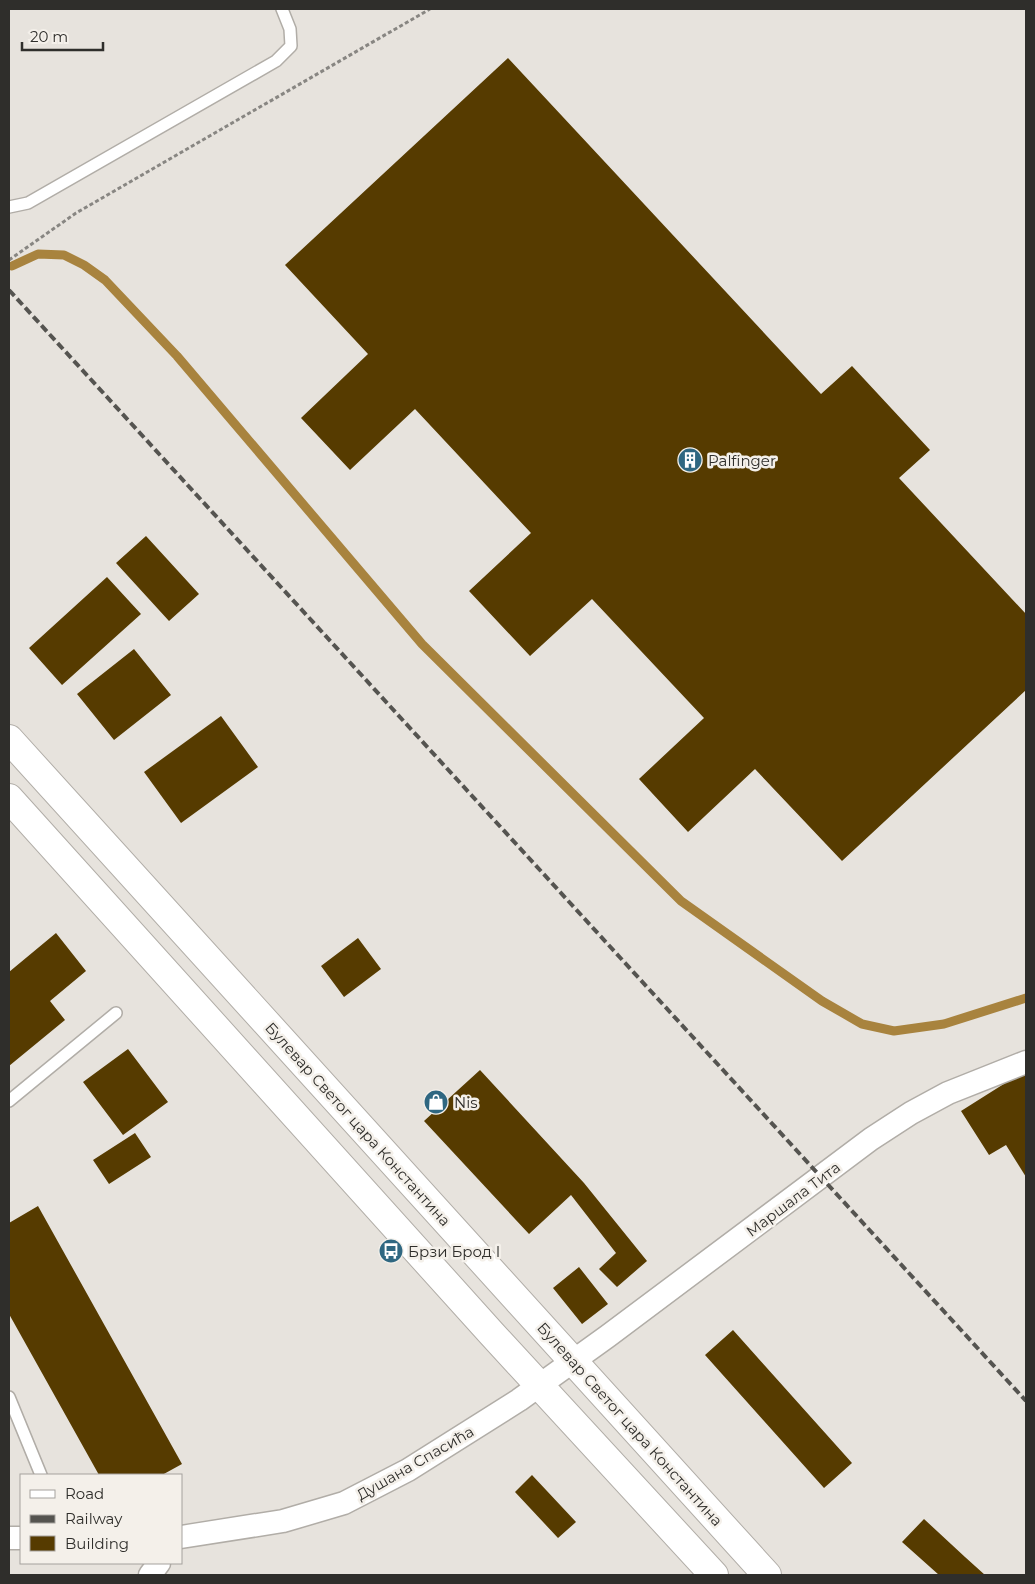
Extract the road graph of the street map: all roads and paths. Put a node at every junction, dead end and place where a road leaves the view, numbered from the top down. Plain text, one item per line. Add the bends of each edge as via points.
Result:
1 (282, 9) edge
2 (430, 9) edge
3 (9, 207) edge
4 (9, 260) edge
5 (9, 739) edge
6 (9, 798) edge
7 (116, 1013) dead end
8 (1026, 1062) edge
9 (9, 1101) edge
10 (573, 1361) junction
11 (539, 1386) junction
12 (9, 1398) edge
13 (41, 1474) edge
14 (182, 1537) edge
15 (158, 1564) edge
16 (150, 1575) edge
17 (714, 1575) edge
18 (768, 1575) edge

1 - 3 lane via 290,29 291,46 276,61 28,203
2 - 4 path via 76,214
5 - 10 main road, Булевар Светог цара Константина
6 - 11 main road
7 - 9 lane
8 - 10 street, Маршала Тита via 948,1093 871,1139
10 - 11 street, Душана Спасића
10 - 18 main road, Булевар Светог цара Константина
11 - 14 street, Душана Спасића via 408,1470 344,1503 283,1521
11 - 17 main road
12 - 13 lane
15 - 16 street

